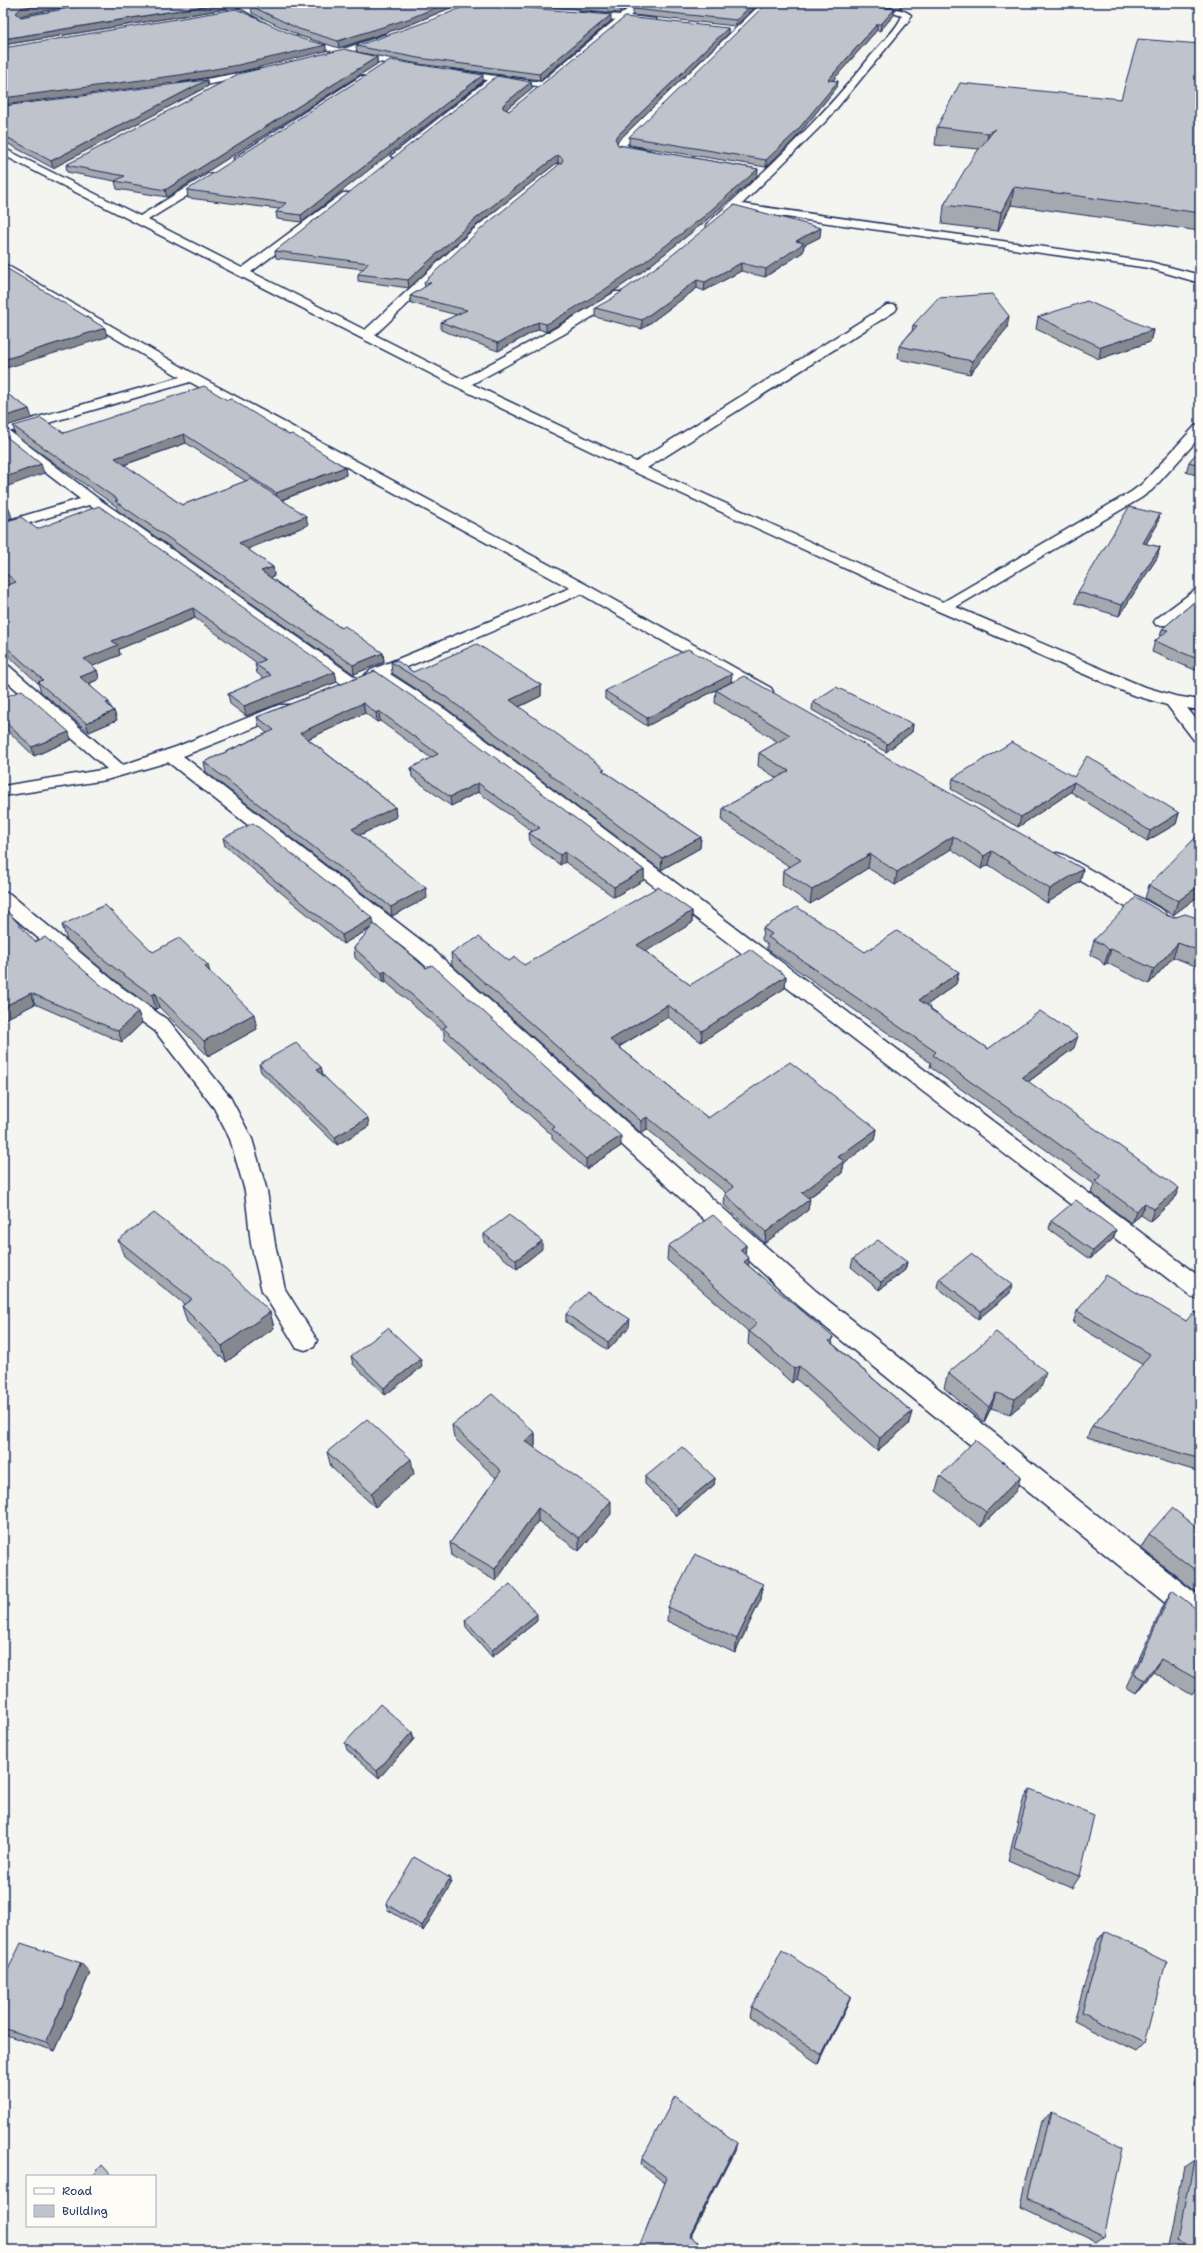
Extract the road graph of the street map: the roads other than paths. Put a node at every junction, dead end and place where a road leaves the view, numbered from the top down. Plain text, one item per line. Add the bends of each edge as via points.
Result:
1 (221, 3) edge
2 (640, 3) edge
3 (767, 3) edge
4 (818, 3) edge
5 (252, 9) dead end
6 (238, 11) junction
7 (218, 14) edge
8 (576, 14) edge
9 (622, 18) junction
10 (659, 22) edge
11 (271, 27) edge
12 (292, 36) edge
13 (391, 36) edge
14 (344, 52) junction
15 (312, 61) edge
16 (389, 62) junction
17 (428, 68) edge
18 (274, 69) edge
19 (444, 70) edge
20 (236, 77) junction
21 (495, 78) junction
22 (542, 85) junction
23 (166, 88) edge
24 (203, 94) edge
25 (531, 94) edge
26 (3, 151) edge
27 (659, 155) edge
28 (389, 162) edge
29 (557, 166) edge
30 (64, 168) dead end
31 (754, 171) edge
32 (769, 173) junction
33 (51, 176) junction
34 (354, 190) edge
35 (732, 206) junction
36 (140, 220) junction
37 (703, 232) edge
38 (3, 266) edge
39 (242, 273) junction
40 (1200, 279) edge
41 (630, 287) edge
42 (891, 308) dead end
43 (366, 336) junction
44 (191, 378) junction
45 (462, 384) junction
46 (1200, 429) edge
47 (3, 432) edge
48 (637, 468) junction
49 (91, 500) junction
50 (3, 527) edge
51 (582, 588) junction
52 (1200, 593) edge
53 (944, 608) junction
54 (1162, 622) dead end
55 (3, 669) edge
56 (377, 673) junction
57 (778, 700) edge
58 (1173, 701) junction
59 (301, 703) edge
60 (1200, 705) edge
61 (1200, 736) edge
62 (169, 754) junction
63 (120, 771) junction
64 (3, 791) edge
65 (1047, 854) edge
66 (3, 898) edge
67 (1171, 924) edge
68 (1200, 1290) edge
69 (305, 1340) dead end
70 (1200, 1614) edge

1 - 6 street
2 - 9 street
3 - 27 street via 734,31 621,144 622,148 628,150
4 - 32 street via 892,10 907,15 839,102
5 - 6 street
6 - 7 street
6 - 11 street
8 - 9 street
9 - 10 street
9 - 22 street
12 - 14 street
13 - 14 street
14 - 15 street
14 - 16 street
16 - 17 street
16 - 36 street
18 - 20 street
19 - 21 street
20 - 23 street
20 - 24 street
21 - 22 street
21 - 28 street
22 - 25 street
26 - 33 street
29 - 43 street via 478,231
30 - 33 street
31 - 32 street
32 - 35 street
33 - 36 street
34 - 39 street
35 - 37 street
35 - 40 street via 1142,264
36 - 39 street
38 - 44 street
39 - 43 street
41 - 45 street via 606,304
42 - 48 street
43 - 45 street
44 - 47 street
44 - 51 street
45 - 48 street
46 - 53 street via 1147,487 1136,495
47 - 49 street
48 - 53 street
49 - 50 street
49 - 56 street via 345,686
51 - 56 street
51 - 57 street
52 - 54 street
53 - 58 street via 1136,690
55 - 63 street
56 - 68 street via 440,714
58 - 60 street
58 - 61 street
59 - 62 street
62 - 63 street
62 - 70 street via 425,954 807,1298
63 - 64 street
65 - 67 street
66 - 69 street via 113,990 162,1026 222,1103 241,1139 256,1191 263,1244 274,1291

